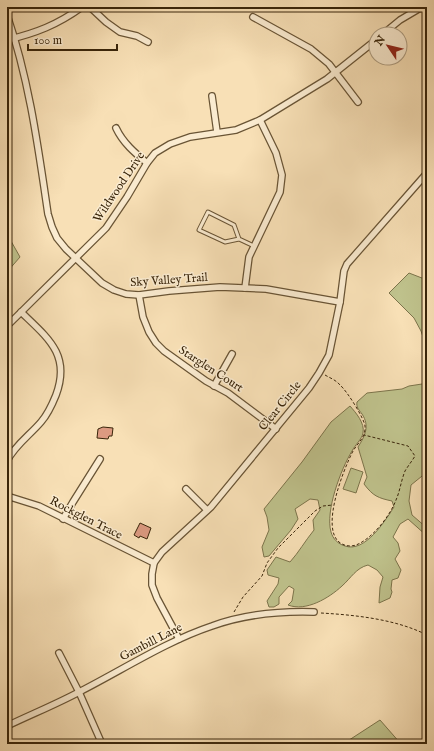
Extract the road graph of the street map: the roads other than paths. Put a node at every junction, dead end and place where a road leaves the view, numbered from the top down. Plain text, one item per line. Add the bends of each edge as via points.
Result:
1 (82, 7) edge
2 (90, 7) edge
3 (422, 7) edge
4 (7, 15) edge
5 (253, 17) dead end
6 (393, 26) edge
7 (15, 38) junction
8 (7, 40) edge
9 (148, 42) dead end
10 (368, 47) edge
11 (337, 72) junction
12 (212, 96) dead end
13 (358, 102) dead end
14 (260, 120) junction
15 (116, 128) dead end
16 (217, 132) junction
17 (147, 164) junction
18 (427, 173) edge
19 (240, 239) junction
20 (254, 246) junction
21 (75, 258) junction
22 (244, 288) junction
23 (140, 295) junction
24 (340, 302) junction
25 (21, 312) junction
26 (7, 326) edge
27 (232, 354) dead end
28 (214, 386) junction
29 (276, 429) junction
30 (100, 459) dead end
31 (7, 461) edge
32 (186, 489) dead end
33 (7, 496) edge
34 (207, 510) junction
35 (63, 519) junction
36 (154, 563) junction
37 (314, 612) road end
38 (180, 639) junction
39 (59, 653) dead end
40 (80, 692) junction
41 (7, 726) edge
42 (102, 744) edge

1 - 7 street via 66,19
2 - 9 street via 120,32
3 - 6 street
4 - 7 street, Sky Valley Trail
5 - 11 street via 311,49
7 - 8 street
7 - 21 street, Sky Valley Trail via 31,104 48,214 57,238
10 - 11 street, Wildwood Drive
11 - 13 street
11 - 14 street, Wildwood Drive
12 - 16 street
14 - 16 street, Wildwood Drive via 236,130
14 - 20 street via 276,153 282,175 280,192
15 - 17 street via 121,138
16 - 17 street, Wildwood Drive via 170,144 155,154
17 - 21 street, Wildwood Drive via 106,228
18 - 24 street, Clear Circle via 347,264
19 - 19 lane via 225,242 200,230 208,212 234,225
19 - 20 lane
20 - 22 street
21 - 23 street, Sky Valley Trail via 114,290
21 - 25 street, Wildwood Drive
22 - 23 street, Sky Valley Trail via 169,291
22 - 24 street, Sky Valley Trail via 266,288
23 - 28 street, Starglen Court via 143,316 156,343
24 - 29 street, Clear Circle via 329,355 310,386
25 - 26 street, Wildwood Drive
25 - 31 street via 52,344 62,371 51,409
27 - 28 street
28 - 29 street, Starglen Court via 228,393
29 - 34 street, Clear Circle
30 - 35 street
32 - 34 street
33 - 35 street, Rockglen Trace via 31,503
34 - 36 street, Clear Circle via 162,552
35 - 36 street, Rockglen Trace
36 - 38 street via 152,585
37 - 38 street, Gambill Lane via 271,613 233,620
38 - 40 street, Gambill Lane
39 - 40 street
40 - 41 street, Gambill Lane
40 - 42 street

